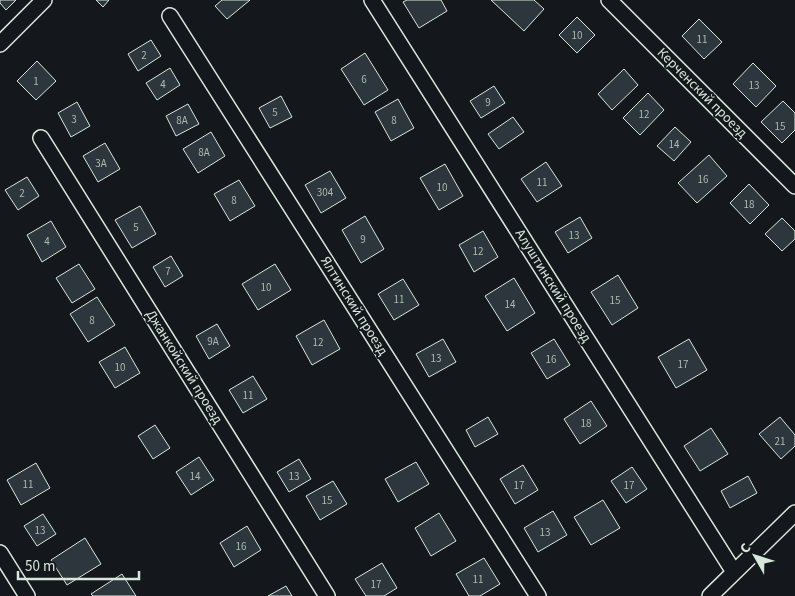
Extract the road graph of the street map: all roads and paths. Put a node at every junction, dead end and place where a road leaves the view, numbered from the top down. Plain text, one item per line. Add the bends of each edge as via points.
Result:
1 (44, 0) edge
2 (372, 0) edge
3 (609, 0) edge
4 (170, 16) dead end
5 (0, 44) edge
6 (41, 138) dead end
7 (795, 186) edge
8 (795, 513) edge
9 (0, 553) edge
10 (734, 572) junction
11 (27, 596) edge
12 (327, 596) edge
13 (538, 596) edge
14 (710, 596) edge

1 - 5 street
2 - 10 street, Алуштинский проезд
3 - 7 street, Керченский проезд
4 - 13 street, Ялтинский проезд
6 - 12 street, Джанкойский проезд
8 - 10 street
9 - 11 street
10 - 14 street

